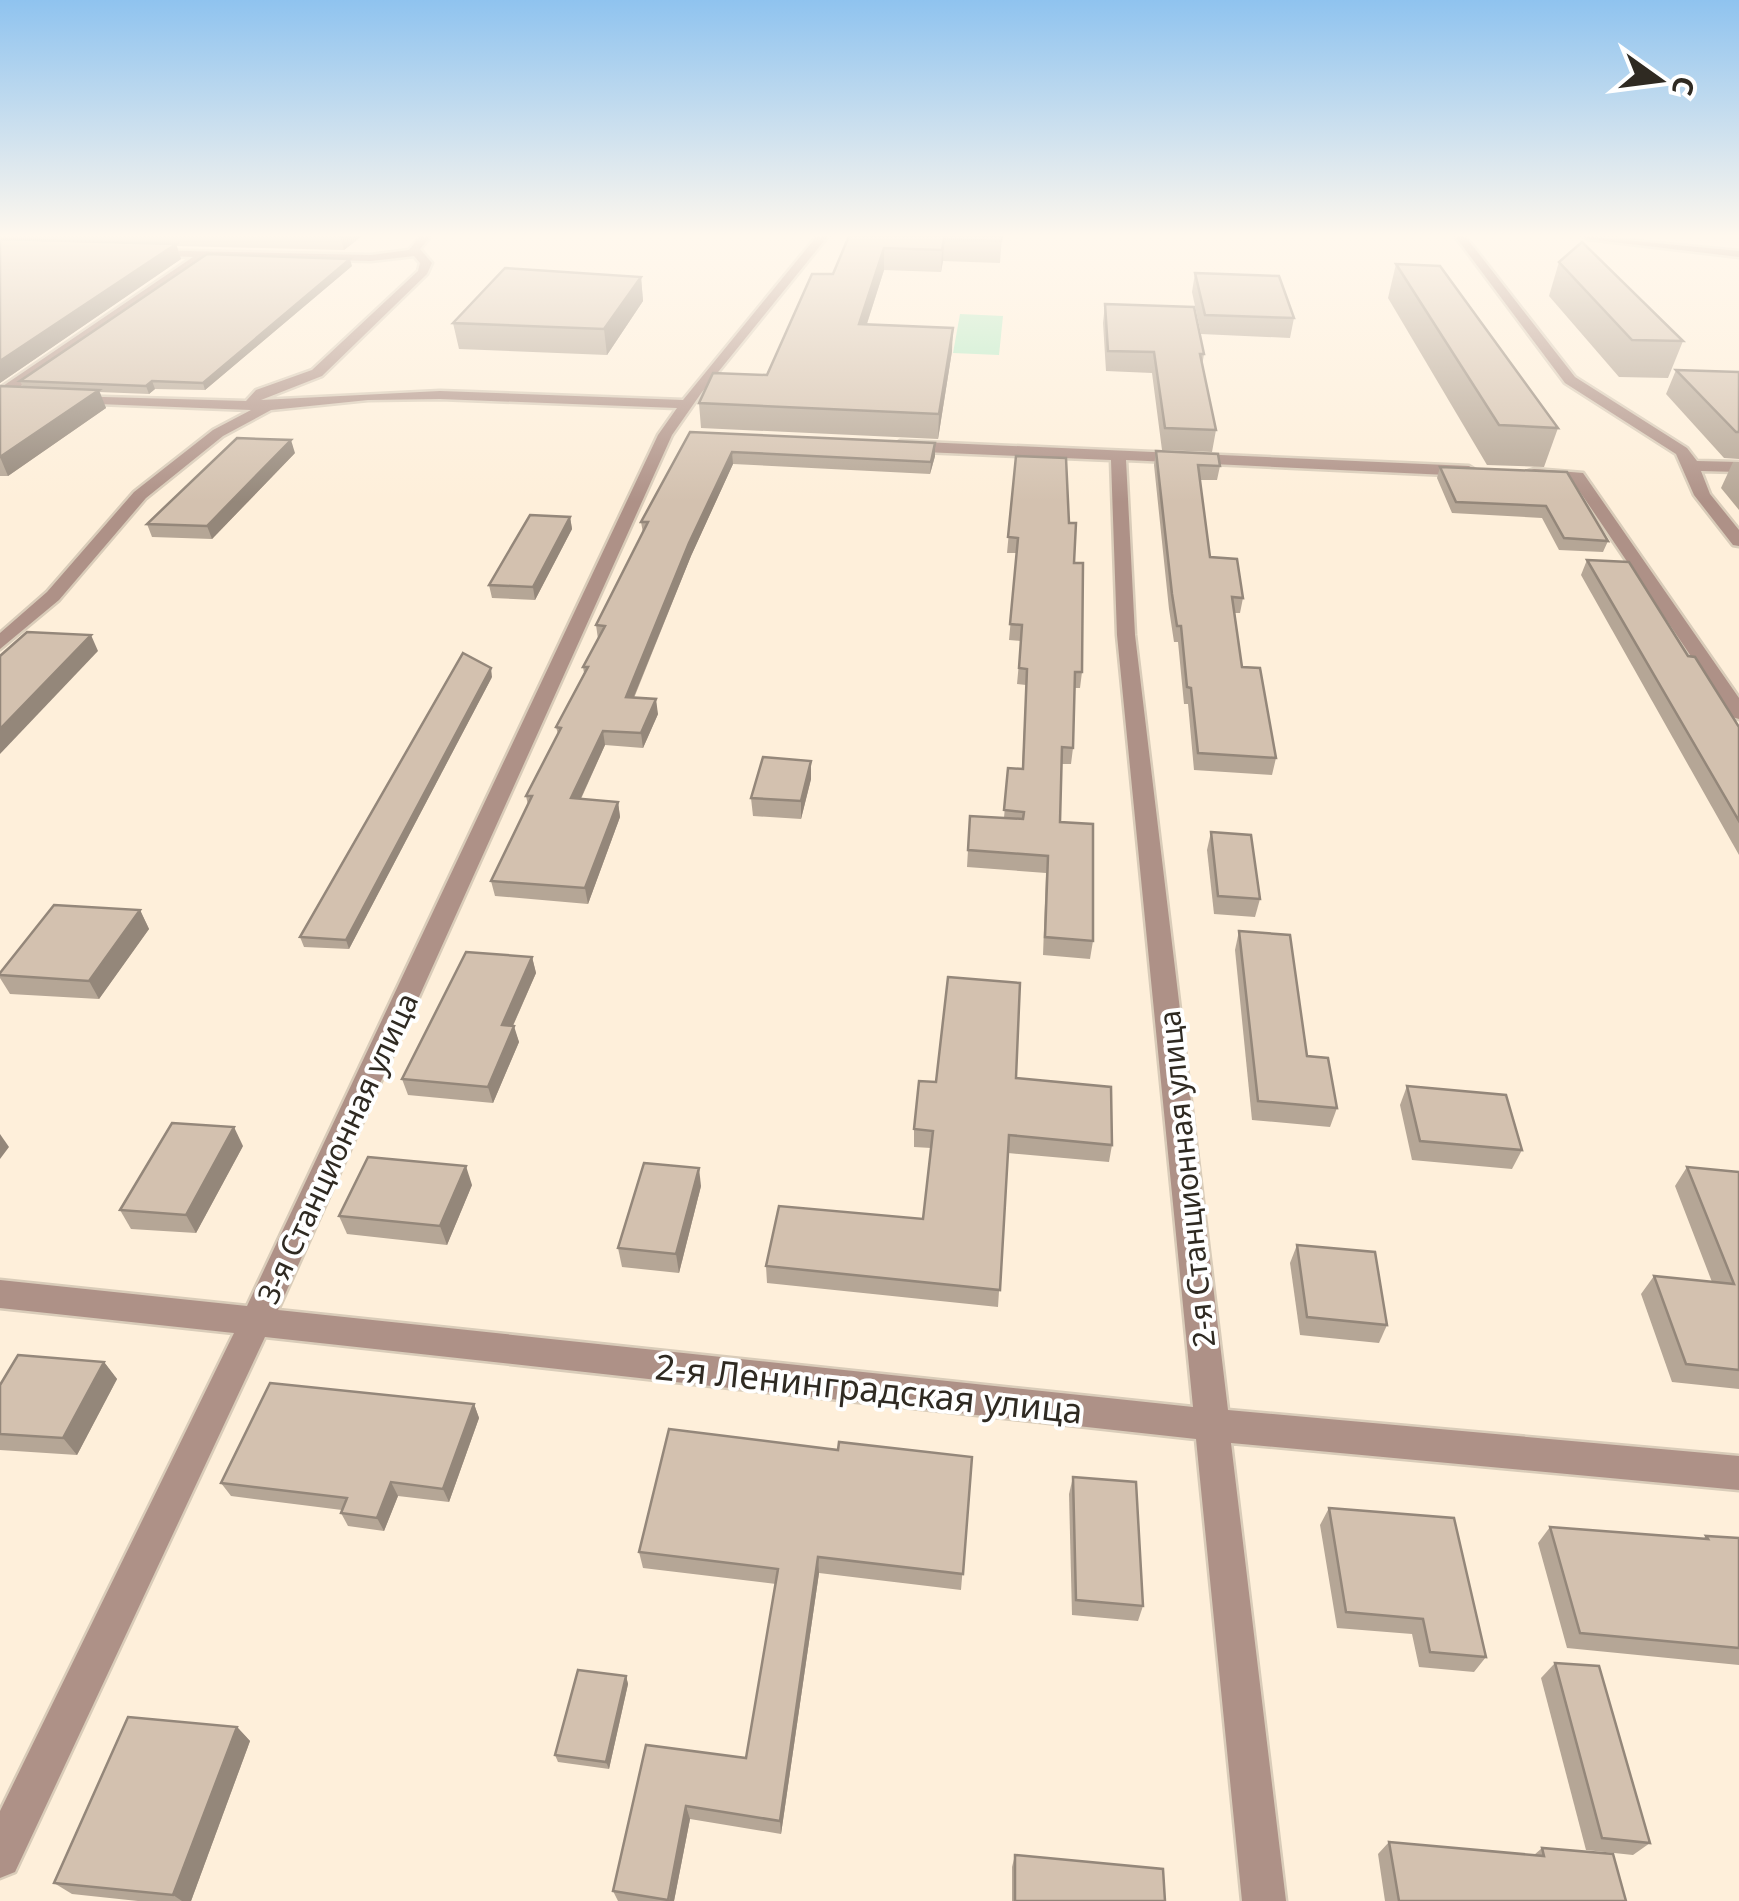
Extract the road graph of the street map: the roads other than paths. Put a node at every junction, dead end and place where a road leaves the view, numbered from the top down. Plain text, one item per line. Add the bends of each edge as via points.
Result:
1 (102, 325) edge
2 (367, 325) edge
3 (751, 325) edge
4 (1528, 325) edge
5 (0, 395) edge
6 (18, 397) edge
7 (54, 398) edge
8 (687, 404) junction
9 (263, 406) junction
10 (882, 445) edge
11 (1118, 456) junction
12 (1692, 466) junction
13 (1739, 468) edge
14 (1477, 472) edge
15 (1517, 474) edge
16 (1739, 541) edge
17 (0, 643) edge
18 (1739, 713) edge
19 (0, 1294) edge
20 (256, 1322) junction
21 (1213, 1426) junction
22 (1739, 1473) edge
23 (0, 1857) edge
24 (1264, 1901) edge

1 - 5 street
2 - 9 street via 317,372 252,400
3 - 8 street, 3-я Станционная улица
4 - 12 street via 1570,380 1682,451
5 - 6 street
7 - 9 street
8 - 9 street via 416,395
8 - 20 street, 3-я Станционная улица
9 - 17 street via 140,495 53,596
10 - 11 street
11 - 14 street
11 - 21 street, 2-я Станционная улица via 1126,635
12 - 13 street
12 - 16 street via 1702,495
15 - 18 street via 1577,476
19 - 20 street, 2-я Ленинградская улица
20 - 21 street, 2-я Ленинградская улица
20 - 23 street, 3-я Станционная улица
21 - 22 street, 2-я Ленинградская улица
21 - 24 street, 2-я Станционная улица

